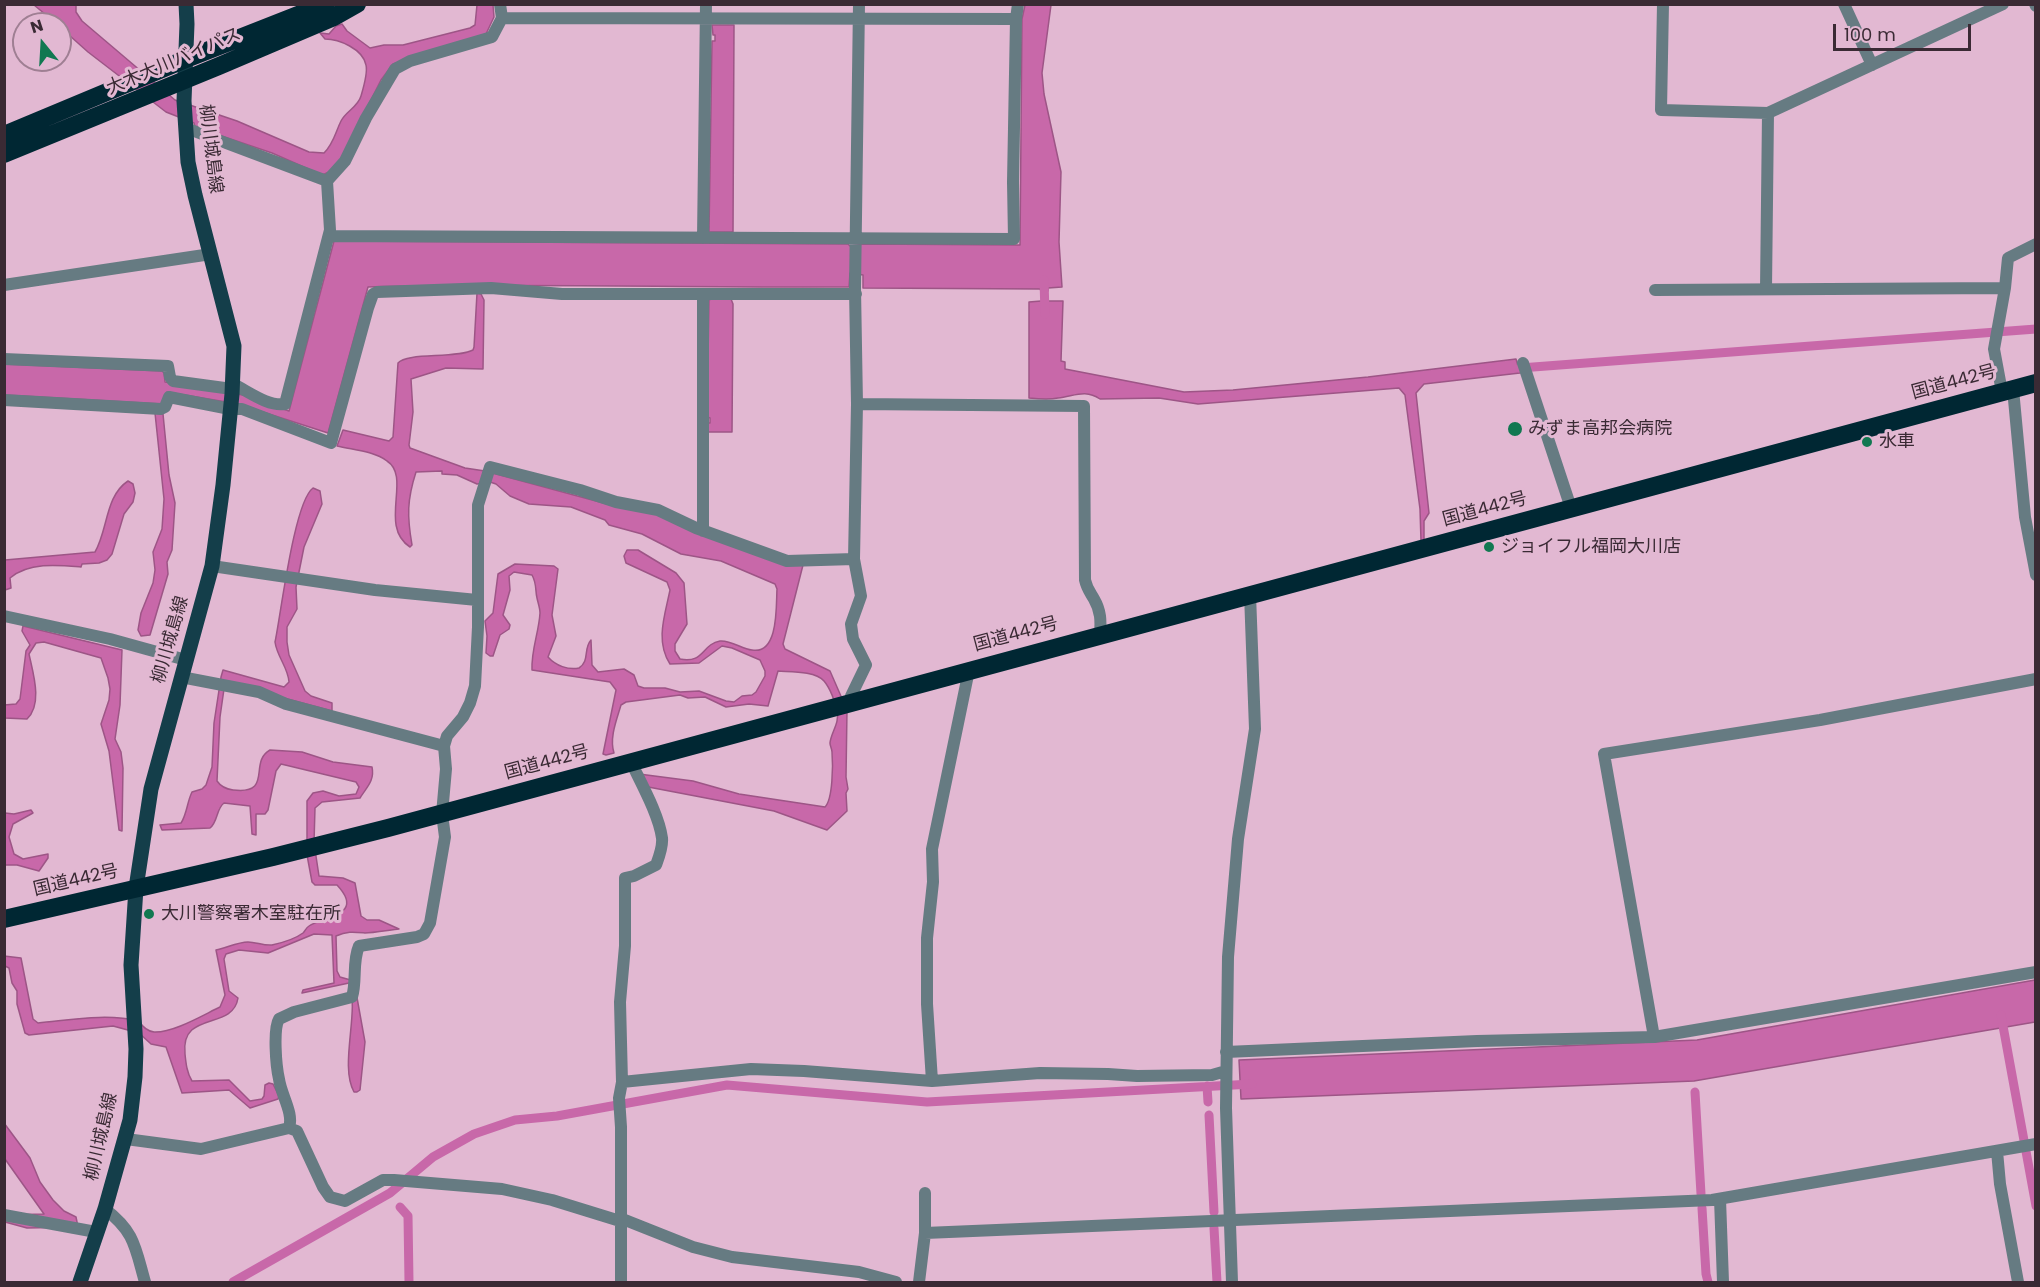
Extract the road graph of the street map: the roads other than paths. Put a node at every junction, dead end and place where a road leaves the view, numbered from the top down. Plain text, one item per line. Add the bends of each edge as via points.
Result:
1 (186, 4) edge
2 (357, 4) edge
3 (500, 4) edge
4 (706, 4) edge
5 (859, 4) edge
6 (1018, 4) edge
7 (1663, 4) edge
8 (1844, 4) edge
9 (2003, 4) edge
10 (330, 11) edge
11 (502, 18) junction
12 (706, 18) junction
13 (859, 19) junction
14 (1016, 19) junction
15 (271, 34) junction
16 (186, 58) junction
17 (1872, 65) junction
18 (185, 81) junction
19 (1768, 112) junction
20 (186, 125) junction
21 (4, 135) edge
22 (4, 154) edge
23 (327, 180) junction
24 (329, 236) junction
25 (703, 238) junction
26 (856, 241) junction
27 (2036, 244) edge
28 (211, 254) junction
29 (4, 285) edge
30 (2005, 288) junction
31 (1766, 289) junction
32 (1655, 290) dead end
33 (856, 291) junction
34 (703, 294) junction
35 (4, 359) edge
36 (1523, 363) dead end
37 (2036, 383) edge
38 (2007, 390) junction
39 (232, 397) junction
40 (4, 400) edge
41 (857, 404) junction
42 (1571, 508) junction
43 (703, 531) junction
44 (854, 559) junction
45 (212, 566) junction
46 (2036, 575) edge
47 (1250, 594) junction
48 (477, 600) junction
49 (4, 616) edge
50 (1100, 634) junction
51 (186, 660) junction
52 (969, 670) junction
53 (181, 677) junction
54 (2036, 679) edge
55 (850, 704) junction
56 (444, 746) junction
57 (631, 762) junction
58 (442, 814) junction
59 (136, 888) junction
60 (4, 919) edge
61 (2036, 972) edge
62 (1654, 1037) junction
63 (1226, 1052) junction
64 (1226, 1073) junction
65 (932, 1081) junction
66 (622, 1082) junction
67 (289, 1128) junction
68 (126, 1139) junction
69 (2033, 1144) edge
70 (1997, 1151) junction
71 (925, 1193) dead end
72 (1720, 1199) junction
73 (105, 1209) junction
74 (4, 1215) edge
75 (1230, 1219) junction
76 (620, 1220) junction
77 (96, 1232) junction
78 (925, 1233) junction
79 (80, 1282) edge
80 (145, 1282) edge
81 (621, 1282) edge
82 (896, 1282) edge
83 (919, 1282) edge
84 (1232, 1282) edge
85 (1723, 1282) edge
86 (2018, 1282) edge

1 - 16 main road, 柳川城島線
2 - 10 highway, 大木大川バイパス
3 - 11 street
4 - 12 street
5 - 13 street
6 - 14 street
7 - 19 street via 1660,110
8 - 17 street
9 - 17 street
10 - 15 highway, 大木大川バイパス
11 - 12 street
11 - 23 street via 492,38 410,61 395,69 345,161
12 - 13 street
12 - 25 street
13 - 14 street
13 - 26 street
14 - 26 street via 1014,239
15 - 16 highway, 大木大川バイパス
15 - 18 highway, 大木大川バイパス
16 - 18 main road, 柳川城島線
16 - 21 highway, 大木大川バイパス
17 - 19 street
18 - 20 main road, 柳川城島線
18 - 22 highway, 大木大川バイパス
19 - 31 street
20 - 23 street
20 - 28 main road, 柳川城島線 via 195,195
23 - 24 street
24 - 25 street
24 - 39 street via 285,404
25 - 26 street
26 - 33 street
27 - 30 street via 2008,258
28 - 29 street
28 - 39 main road, 柳川城島線 via 234,346
30 - 31 street
30 - 38 street via 1994,349
31 - 32 street
33 - 34 street
33 - 41 street
34 - 39 street via 562,294 491,288 377,292 368,308 331,443 242,409
34 - 43 street
35 - 39 street via 168,366 173,381
36 - 42 street
37 - 38 highway, 国道442号
38 - 42 highway, 国道442号
38 - 46 street
39 - 40 street via 169,397 161,409
39 - 45 main road, 柳川城島線
41 - 44 street
41 - 50 street via 1084,406 1085,580 1101,616
42 - 47 highway, 国道442号
43 - 44 street via 787,561
43 - 48 street via 658,510 490,467 478,505
44 - 55 street via 861,596 851,624 853,639 866,665
45 - 48 street via 375,590
45 - 51 main road, 柳川城島線
47 - 50 highway, 国道442号
47 - 63 street via 1255,729 1238,839 1228,963
48 - 56 street via 475,686 463,717
49 - 51 street
50 - 52 highway, 国道442号
51 - 53 main road, 柳川城島線
52 - 55 highway, 国道442号
52 - 65 street via 932,849 927,1004
53 - 56 street via 259,692 286,704
53 - 59 main road, 柳川城島線 via 151,789
54 - 62 street via 1820,720 1604,754
55 - 57 highway, 国道442号
56 - 58 street
57 - 58 highway, 国道442号
57 - 66 street via 662,838 656,866 625,878 620,1002
58 - 59 highway, 国道442号
58 - 67 street via 445,837 427,930 417,937 359,946 352,997 294,1012 277,1023 279,1079 291,1121
59 - 60 highway, 国道442号
59 - 68 main road, 柳川城島線 via 131,965 135,1077
61 - 62 street
62 - 63 street
63 - 64 street
64 - 65 street via 1040,1073
64 - 75 street
65 - 66 street via 751,1069
66 - 76 street
67 - 68 street via 201,1149
67 - 76 street via 297,1131 330,1197 345,1201 383,1180 394,1180 501,1189
68 - 73 main road, 柳川城島線
69 - 70 street
70 - 72 street
70 - 86 street
71 - 78 street
72 - 75 street
72 - 85 street
73 - 77 main road, 柳川城島線
73 - 80 street via 132,1238
74 - 77 street
75 - 78 street
75 - 84 street
76 - 81 street
76 - 82 street via 732,1257 859,1272
77 - 79 main road, 柳川城島線
78 - 83 street

